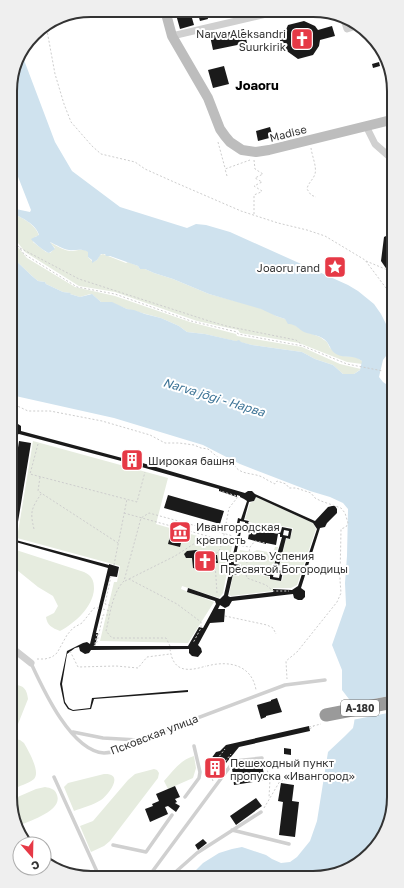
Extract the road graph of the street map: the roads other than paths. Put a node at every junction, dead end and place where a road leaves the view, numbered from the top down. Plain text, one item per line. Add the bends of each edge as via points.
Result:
1 (167, 17) edge
2 (254, 17) edge
3 (245, 19) joint
4 (172, 36) junction
5 (387, 121) edge
6 (366, 126) junction
7 (387, 154) edge
8 (17, 651) edge
9 (32, 661) joint
10 (324, 680) dead end
11 (387, 704) edge
12 (323, 720) road end
13 (72, 732) junction
14 (139, 740) junction
15 (194, 746) dead end
16 (262, 758) road end
17 (54, 777) dead end
18 (186, 797) dead end
19 (261, 812) road end
20 (172, 815) dead end
21 (232, 830) junction
22 (289, 844) dead end
23 (113, 845) dead end
24 (97, 871) edge
25 (153, 871) edge
26 (177, 871) edge

1 - 4 street, Madise
2 - 3 street
3 - 4 street
4 - 6 street, Madise via 212,106 220,129 237,147 250,151 269,150
5 - 6 street, Madise
6 - 7 street via 375,144
8 - 9 street, Псковская улица
9 - 13 lane, Псковская улица via 42,687 57,714
10 - 14 lane, Псковская улица via 285,685
11 - 12 highway, А-180
13 - 14 lane via 103,738
13 - 14 lane, Псковская улица via 87,746 104,753
15 - 18 lane via 200,772 199,778
16 - 25 lane via 234,761
17 - 24 lane
19 - 21 lane
20 - 23 lane via 146,852
21 - 22 lane
21 - 26 lane via 197,853

